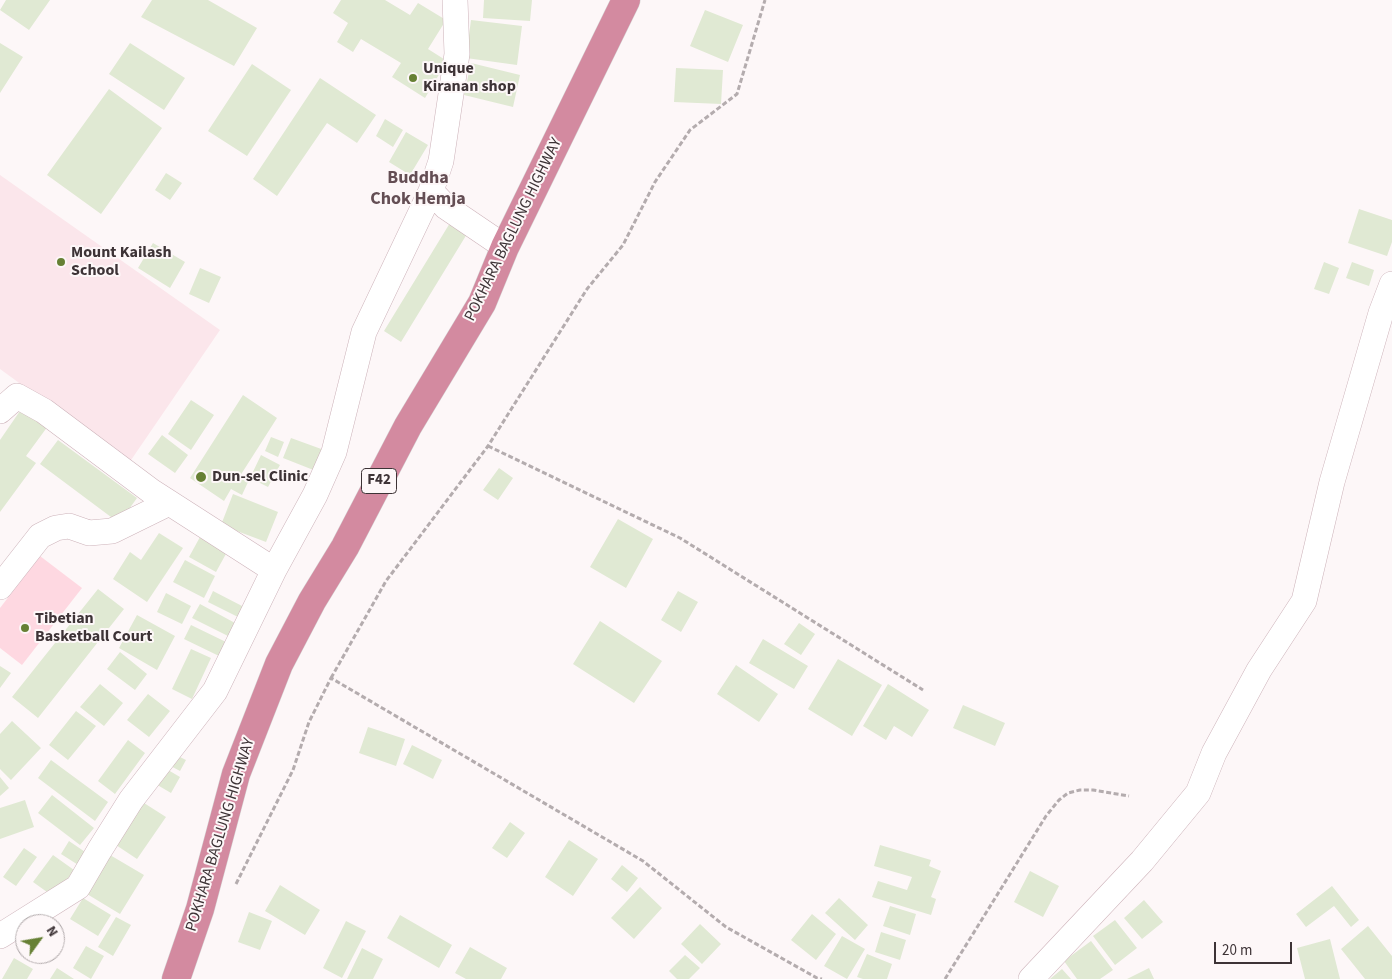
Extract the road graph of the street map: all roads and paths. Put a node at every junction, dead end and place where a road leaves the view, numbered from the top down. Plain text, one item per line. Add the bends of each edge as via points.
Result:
1 (455, 0) edge
2 (626, 0) edge
3 (765, 0) edge
4 (431, 191) junction
5 (504, 247) junction
6 (1392, 284) edge
7 (0, 411) edge
8 (488, 446) junction
9 (169, 503) junction
10 (274, 570) junction
11 (0, 588) edge
12 (331, 678) junction
13 (923, 690) dead end
14 (1129, 796) dead end
15 (232, 892) dead end
16 (0, 936) edge
17 (176, 979) edge
18 (822, 979) edge
19 (945, 979) edge
20 (1031, 979) edge

1 - 4 street via 457,54 441,161
2 - 5 highway, POKHARA BAGLUNG HIGHWAY / F42
3 - 8 path via 737,94 690,130 655,182 623,245 587,289
4 - 5 street via 446,207
4 - 10 street via 364,332 334,452 315,495
5 - 17 highway, POKHARA BAGLUNG HIGHWAY / F42 via 482,303 408,426 279,664 236,774 200,909
6 - 20 street via 1332,482 1304,601 1259,670 1214,754 1198,793 1142,861
7 - 9 street via 17,396 44,411
8 - 12 path via 386,581
8 - 13 path via 680,538
9 - 10 street
9 - 11 street via 112,531 89,533 69,526 40,536
10 - 16 street via 215,691 132,800 78,887
12 - 15 path via 309,722 293,770
12 - 18 path via 643,861 726,927
14 - 19 path via 1080,790 1059,800

